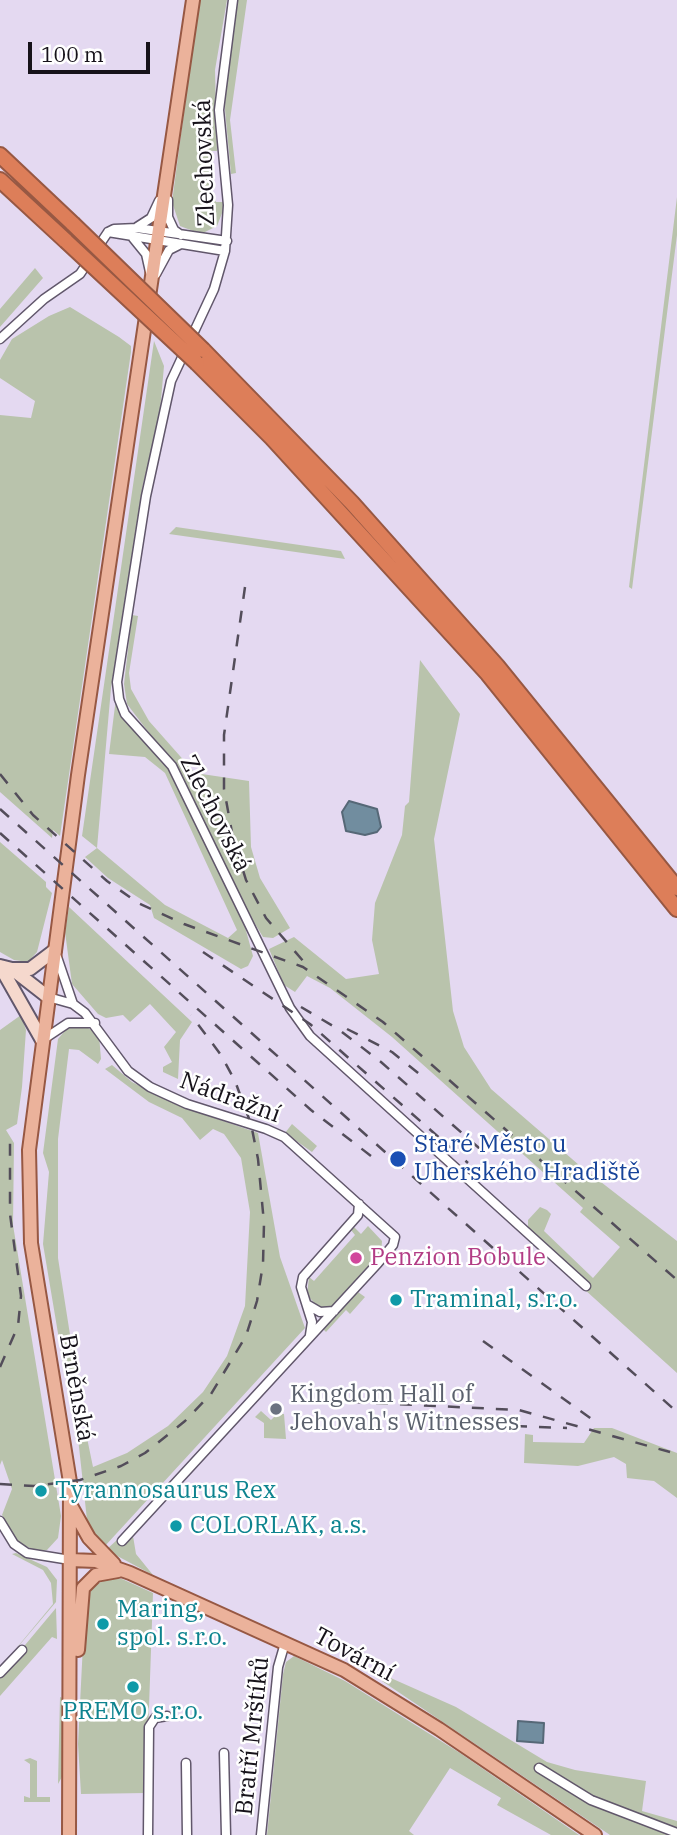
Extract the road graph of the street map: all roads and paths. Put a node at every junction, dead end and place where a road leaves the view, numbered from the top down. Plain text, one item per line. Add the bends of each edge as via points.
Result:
1 (193, 0) edge
2 (233, 0) edge
3 (0, 155) edge
4 (168, 168) junction
5 (0, 180) edge
6 (134, 228) junction
7 (108, 232) junction
8 (181, 235) junction
9 (158, 237) junction
10 (133, 238) junction
11 (227, 241) junction
12 (179, 245) junction
13 (225, 251) junction
14 (151, 285) junction
15 (0, 338) edge
16 (200, 356) junction
17 (677, 888) edge
18 (677, 909) edge
19 (55, 950) junction
20 (12, 969) junction
21 (15, 991) junction
22 (48, 997) junction
23 (73, 1004) junction
24 (95, 1023) junction
25 (42, 1040) junction
26 (359, 1204) junction
27 (586, 1286) dead end
28 (306, 1302) junction
29 (334, 1311) junction
30 (309, 1336) junction
31 (71, 1505) junction
32 (0, 1521) edge
33 (122, 1541) dead end
34 (70, 1560) junction
35 (130, 1573) junction
36 (285, 1643) junction
37 (22, 1650) dead end
38 (0, 1673) edge
39 (71, 1695) junction
40 (167, 1716) dead end
41 (224, 1754) dead end
42 (186, 1763) dead end
43 (539, 1768) dead end
44 (677, 1833) edge
45 (69, 1835) edge
46 (148, 1835) edge
47 (187, 1835) edge
48 (226, 1835) edge
49 (261, 1835) edge
50 (595, 1835) edge

1 - 4 main road, Brněnská
2 - 11 street, Zlechovská via 219,110
3 - 16 highway, bridge via 73,223
4 - 6 street via 151,218
4 - 8 street via 168,217
4 - 9 main road, Brněnská
5 - 16 highway, bridge
6 - 7 street, Zlechovská
6 - 9 street, Zlechovská
7 - 10 street, Zlechovská
7 - 15 street via 80,274
8 - 9 street, Zlechovská
8 - 11 street, Zlechovská
9 - 10 street, Zlechovská
9 - 12 street, Zlechovská
9 - 14 main road, Brněnská
10 - 14 street via 146,254
11 - 13 street, Zlechovská
12 - 13 street, Zlechovská
12 - 14 street via 164,257
13 - 27 street, Zlechovská via 215,289 171,381 146,496 117,682 119,699 125,714 172,766 286,1001 310,1036
14 - 19 main road, Brněnská
16 - 17 highway via 352,503 497,666
16 - 18 highway via 488,674
19 - 20 main road via 30,968
19 - 22 main road, Brněnská
19 - 23 street
20 - 21 main road via 0,966
20 - 22 main road
21 - 22 main road via 30,998
21 - 25 main road
22 - 23 street, Nádražní
22 - 25 main road, Brněnská
23 - 24 street, Nádražní
24 - 25 street via 68,1023
24 - 26 street, Nádražní via 123,1065 141,1081 187,1104 275,1132
25 - 31 main road, Brněnská via 29,1150 29,1214
26 - 28 street via 358,1214 303,1277
26 - 29 street, Nádražní via 395,1237 393,1245
28 - 29 street via 316,1311
28 - 30 street via 312,1322
29 - 30 street, Nádražní
30 - 33 street, Nádražní
31 - 34 main road, Brněnská
31 - 35 main road via 102,1554
32 - 34 street via 14,1544 27,1553
34 - 35 main road, Tovární via 96,1561
34 - 39 main road, Brněnská
35 - 36 main road, Tovární
35 - 39 main road via 102,1573 83,1588 78,1667
36 - 49 street, Bratří Mrštíků via 278,1667
36 - 50 main road, Tovární via 376,1688
37 - 38 street
39 - 45 main road, Brněnská
40 - 46 street via 155,1718 149,1727
41 - 48 street
42 - 47 street
43 - 44 street via 591,1800

